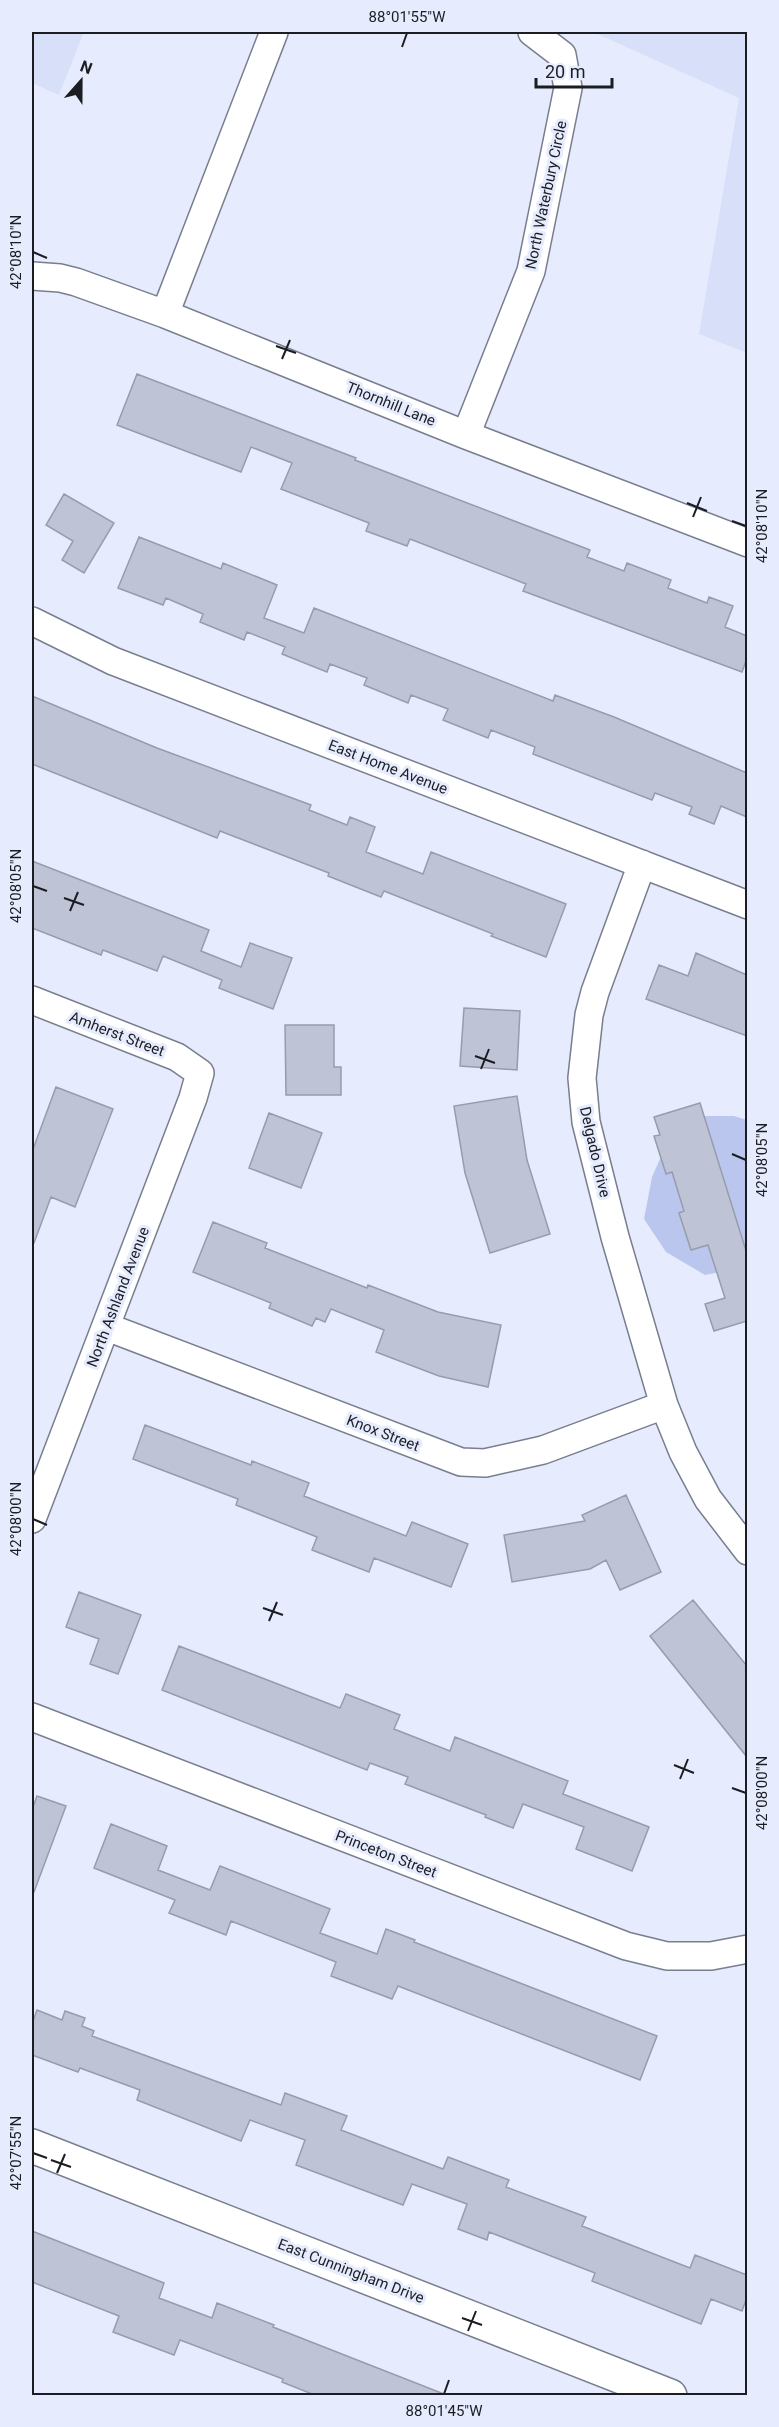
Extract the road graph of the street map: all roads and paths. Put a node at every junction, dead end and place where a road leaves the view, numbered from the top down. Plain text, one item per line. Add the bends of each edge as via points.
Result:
1 (274, 32) edge
2 (532, 32) edge
3 (32, 276) edge
4 (165, 314) junction
5 (466, 435) junction
6 (747, 543) edge
7 (32, 621) edge
8 (642, 864) junction
9 (747, 905) edge
10 (32, 1000) edge
11 (200, 1073) joint
12 (107, 1327) junction
13 (664, 1405) junction
14 (32, 1519) edge
15 (747, 1551) edge
16 (32, 1717) edge
17 (747, 1949) edge
18 (32, 2146) edge
19 (637, 2390) edge
20 (670, 2396) edge

1 - 4 street
2 - 5 street, North Waterbury Circle via 561,55 568,88 531,271
3 - 4 street, Thornhill Lane via 76,282
4 - 5 street, Thornhill Lane
5 - 6 street, Thornhill Lane
7 - 8 street, East Home Avenue via 113,661
8 - 9 street, East Home Avenue
8 - 13 street, Delgado Drive via 595,992 582,1078 586,1122
10 - 11 street, Amherst Street via 177,1057
11 - 12 street, North Ashland Avenue
12 - 13 street, Knox Street via 461,1462 485,1463 543,1450
12 - 14 street, North Ashland Avenue
13 - 15 street, Delgado Drive via 708,1499
16 - 17 street, Princeton Street via 626,1946 667,1956 711,1956
18 - 19 street, East Cunningham Drive
19 - 20 street, East Cunningham Drive

